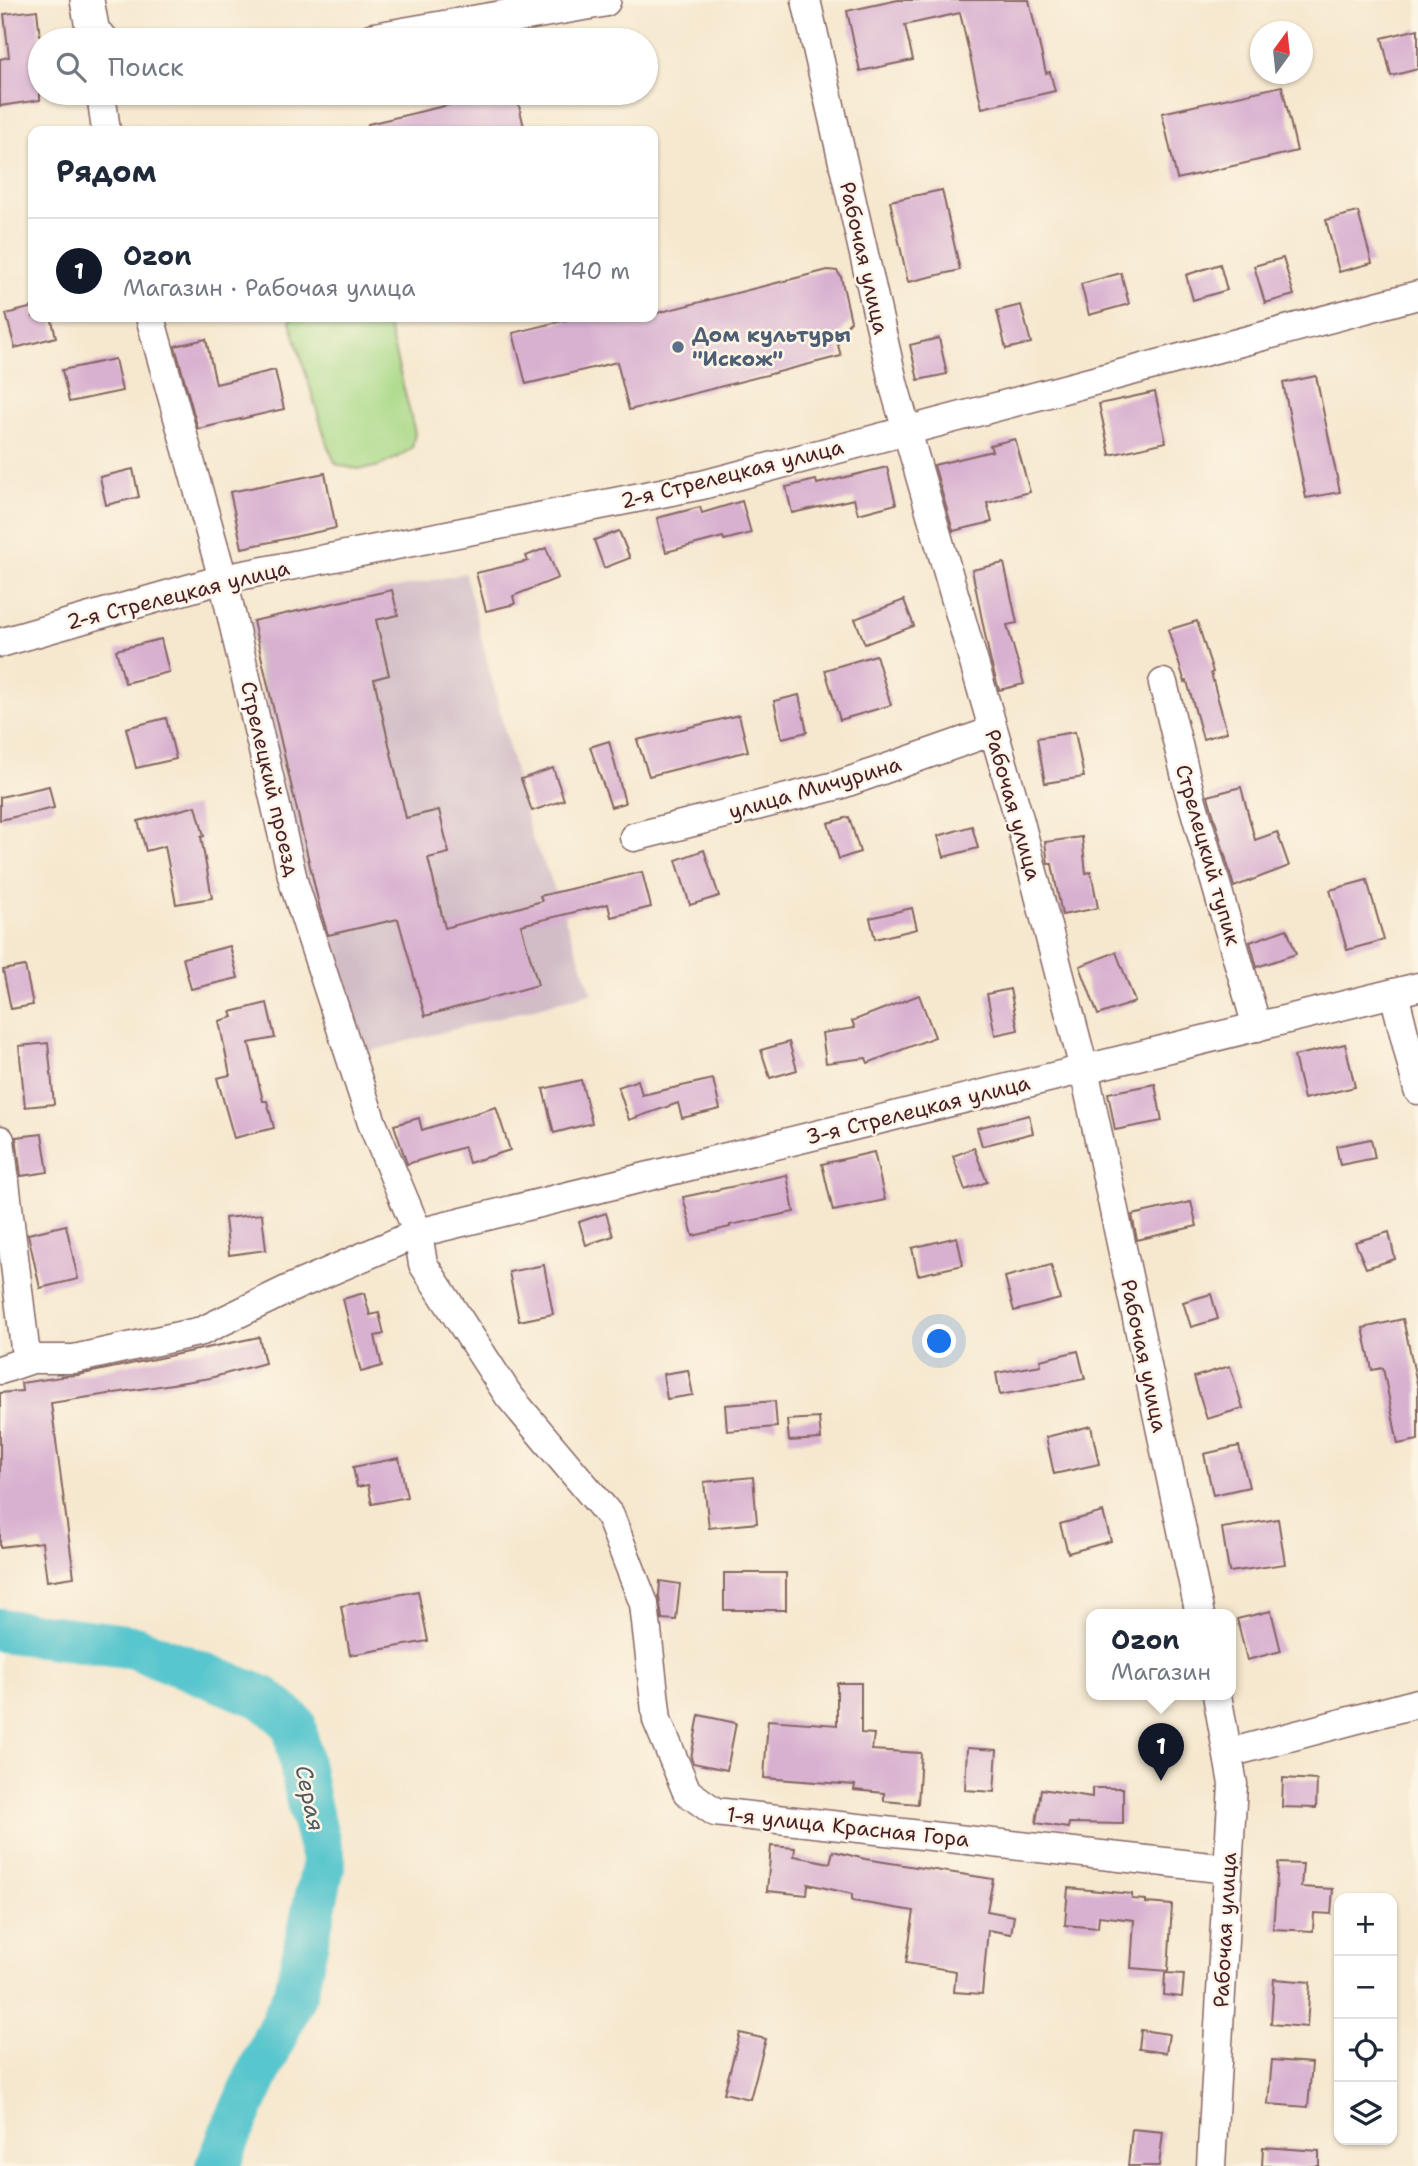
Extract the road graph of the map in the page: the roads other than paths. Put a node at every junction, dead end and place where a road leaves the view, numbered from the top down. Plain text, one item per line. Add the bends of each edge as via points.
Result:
1 (87, 0) edge
2 (604, 0) edge
3 (806, 0) edge
4 (94, 28) edge
5 (442, 28) edge
6 (103, 105) edge
7 (105, 126) edge
8 (1418, 295) edge
9 (151, 322) edge
10 (906, 429) junction
11 (223, 579) junction
12 (0, 643) edge
13 (1163, 683) dead end
14 (993, 732) junction
15 (634, 836) dead end
16 (1406, 990) edge
17 (1257, 1027) junction
18 (1084, 1069) junction
19 (1418, 1090) edge
20 (0, 1140) edge
21 (418, 1233) junction
22 (32, 1359) junction
23 (0, 1370) edge
24 (1199, 1609) edge
25 (1218, 1700) edge
26 (1418, 1703) edge
27 (1229, 1753) junction
28 (1228, 1870) junction
29 (1211, 2166) edge

1 - 4 street
2 - 5 street
3 - 10 street, Рабочая улица
6 - 7 street
8 - 10 street, 2-я Стрелецкая улица
9 - 11 street, Стрелецкий проезд
10 - 11 street, 2-я Стрелецкая улица via 702,485
10 - 14 street, Рабочая улица
11 - 12 street, 2-я Стрелецкая улица
11 - 21 street, Стрелецкий проезд via 294,884 372,1123
13 - 17 street, Стрелецкий тупик
14 - 15 street, улица Мичурина via 839,786
14 - 18 street, Рабочая улица
16 - 17 street, 3-я Стрелецкая улица
16 - 19 street
17 - 18 street, 3-я Стрелецкая улица
18 - 21 street, 3-я Стрелецкая улица
18 - 24 street, Рабочая улица
20 - 22 street via 25,1348
21 - 22 street, 3-я Стрелецкая улица via 202,1331 75,1359
21 - 28 street, 1-я улица Красная Гора via 423,1264 509,1396 610,1516 644,1604 657,1720 687,1793 715,1812
22 - 23 street, 3-я Стрелецкая улица
25 - 27 street, Рабочая улица
26 - 27 street
27 - 28 street, Рабочая улица via 1233,1784
28 - 29 street, Рабочая улица

